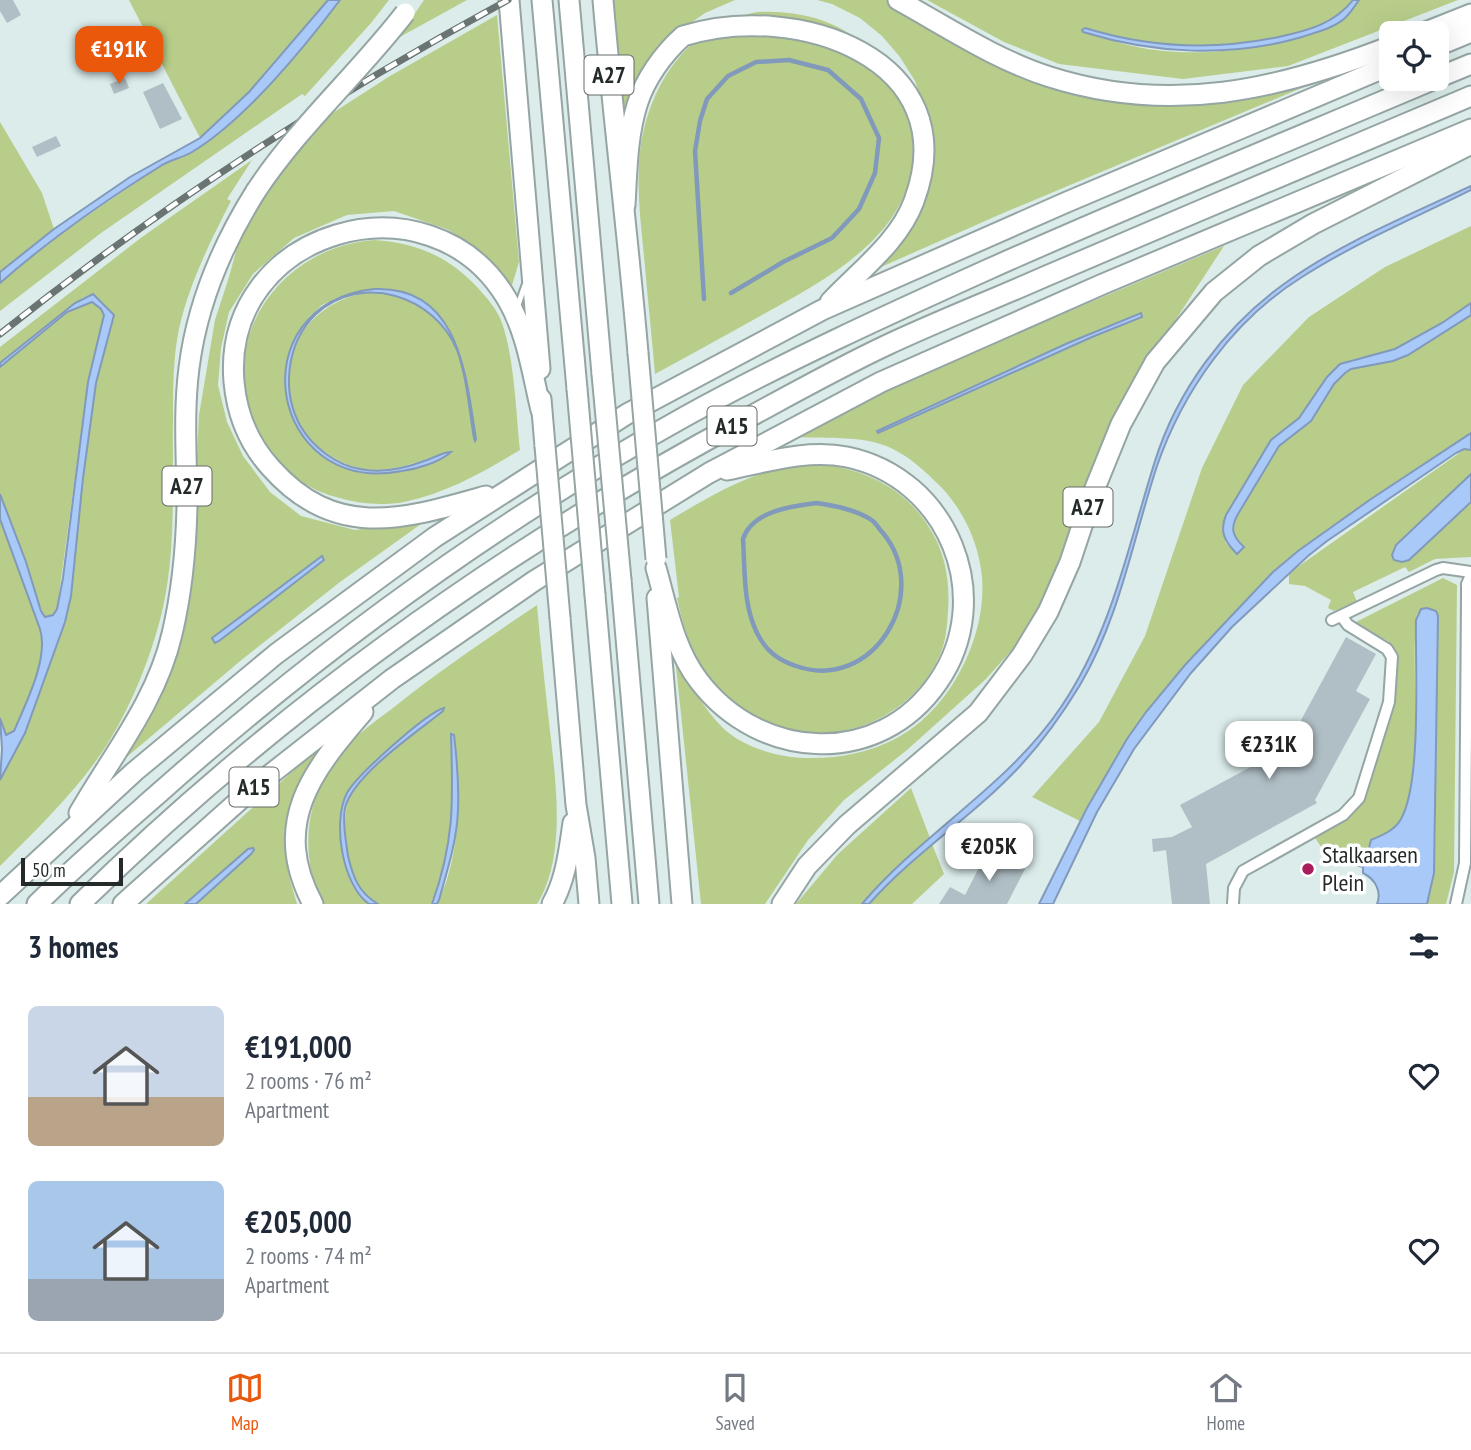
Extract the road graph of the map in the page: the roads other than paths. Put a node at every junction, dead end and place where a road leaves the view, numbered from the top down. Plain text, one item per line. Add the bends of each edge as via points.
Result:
1 (569, 0) edge
2 (603, 0) edge
3 (898, 0) edge
4 (542, 1) edge
5 (409, 6) edge
6 (510, 8) edge
7 (727, 9) dead end
8 (1471, 14) edge
9 (1449, 23) edge
10 (1471, 32) edge
11 (876, 39) dead end
12 (1449, 41) edge
13 (1379, 50) edge
14 (1471, 64) edge
15 (1379, 70) edge
16 (1449, 73) edge
17 (1405, 91) edge
18 (1471, 96) edge
19 (1471, 129) edge
20 (1471, 144) edge
21 (625, 205) junction
22 (533, 265) junction
23 (822, 310) junction
24 (516, 317) junction
25 (541, 410) junction
26 (709, 473) junction
27 (504, 491) junction
28 (656, 563) junction
29 (1471, 574) edge
30 (392, 679) junction
31 (1468, 717) edge
32 (576, 805) junction
33 (70, 829) junction
34 (1468, 863) edge
35 (0, 897) edge
36 (555, 901) edge
37 (37, 904) edge
38 (80, 904) edge
39 (123, 904) edge
40 (313, 904) edge
41 (589, 904) edge
42 (622, 904) edge
43 (649, 904) edge
44 (682, 904) edge
45 (782, 904) edge
46 (1233, 904) edge
47 (1456, 904) edge

1 - 43 highway, A27, bridge
2 - 21 highway, A27
3 - 13 highway via 1049,76 1146,94 1181,96 1263,87
4 - 42 highway, A27, bridge
5 - 33 highway, A27, bridge via 361,68 289,146 256,191 220,254 198,320 189,368 185,552 171,637 144,708
6 - 22 highway
7 - 21 highway, A27 via 708,17 673,44 654,69 637,104
8 - 9 highway
10 - 12 highway
11 - 23 highway via 900,65 918,105 924,153 921,178 914,202 890,241
14 - 16 highway, A15
15 - 23 highway, A15
17 - 37 highway, A15 via 872,321 686,416 467,551 333,648 227,732
18 - 38 highway, A15 via 885,346 694,446 570,520 336,682 223,774
19 - 26 highway, A15 via 881,382
20 - 45 highway, A27 via 1313,224 1259,256 1214,292 1155,362 1121,424 1070,562 1022,656 978,713 847,825 807,866
21 - 28 highway, A27, bridge
22 - 24 lane
22 - 25 highway
23 - 27 highway, A15 via 627,414
24 - 25 highway, A15
24 - 27 highway, A15 via 476,262 443,240 393,227 351,230 306,247 270,276 240,327 234,362 236,395 253,445 298,494 324,509 377,520 400,518
25 - 32 highway, bridge
26 - 28 highway, A15 via 791,456 829,454 881,468 917,493 944,527 962,575 960,631 940,679 904,717 855,740 808,745 761,732 727,711 698,680 678,642
26 - 30 highway, A15 via 522,588
27 - 33 highway, A15 via 276,654
28 - 44 highway, A27 via 657,626
29 - 31 street via 1467,596
29 - 46 street via 1436,570 1337,618 1387,649 1392,657 1389,702 1359,798 1343,815 1243,871 1234,888
30 - 39 highway, A15 via 253,789
30 - 40 highway via 328,752 300,806 296,856
31 - 34 street
32 - 36 highway via 568,859
32 - 41 highway
33 - 35 highway, A15
34 - 47 street

